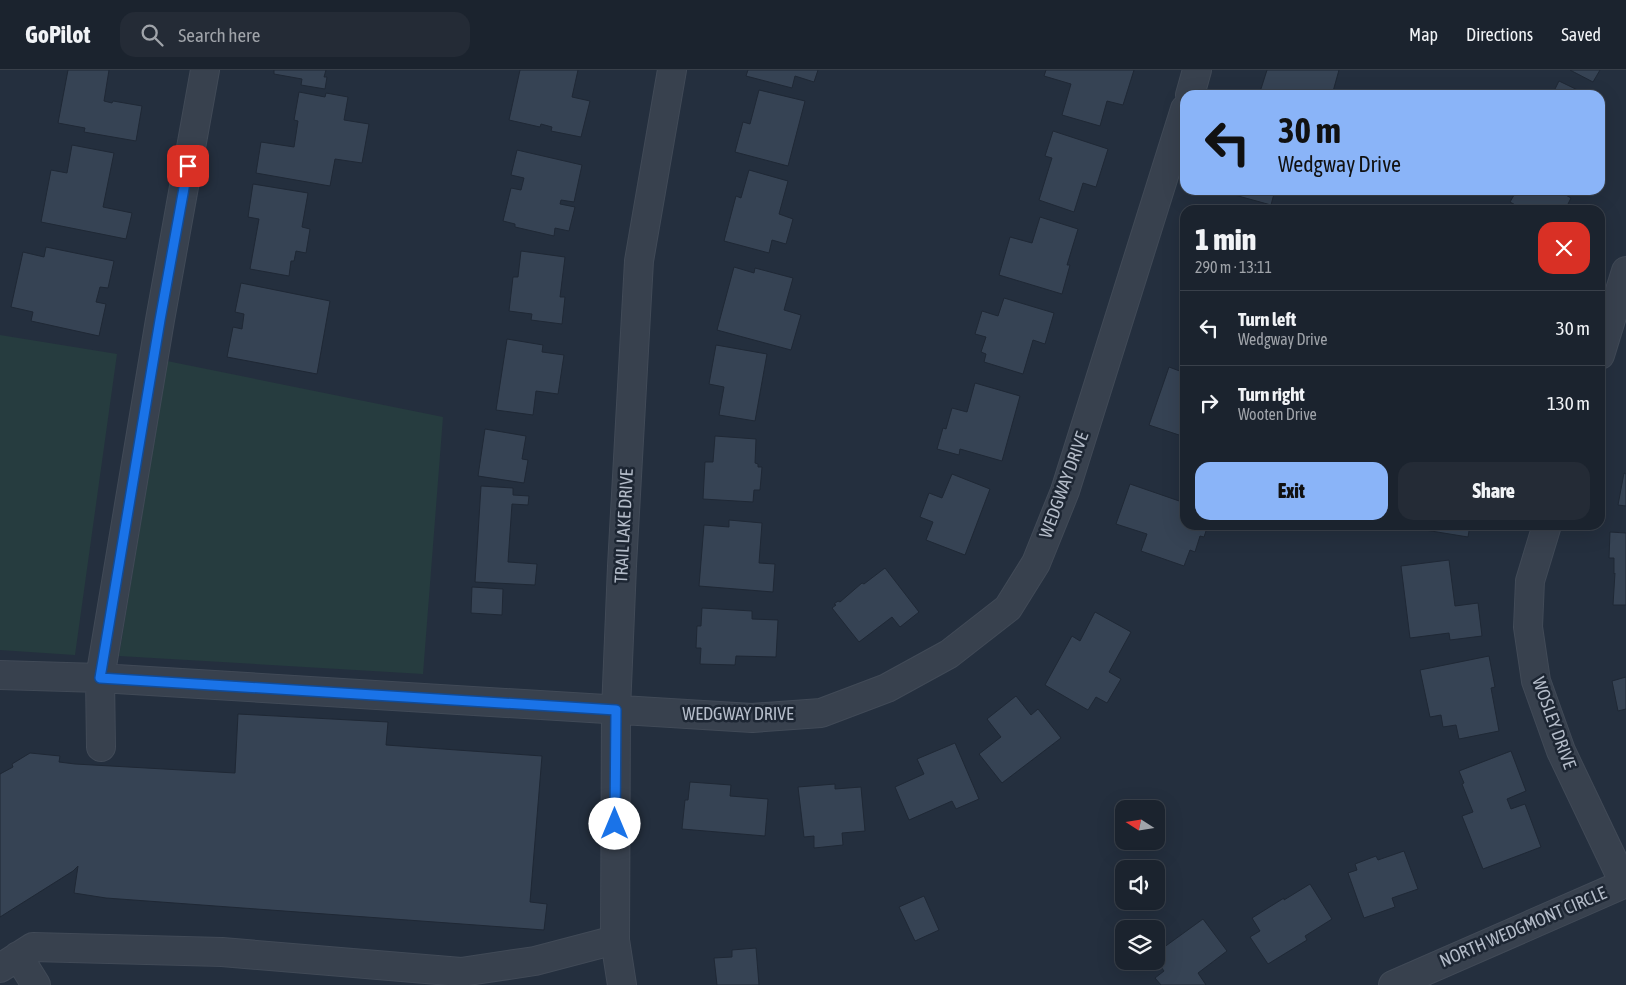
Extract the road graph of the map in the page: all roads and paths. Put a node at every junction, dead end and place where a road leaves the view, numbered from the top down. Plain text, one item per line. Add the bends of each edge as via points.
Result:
1 (205, 70) edge
2 (672, 70) edge
3 (1197, 70) edge
4 (1191, 90) edge
5 (1180, 125) edge
6 (1626, 271) edge
7 (1605, 339) edge
8 (1545, 530) edge
9 (0, 675) edge
10 (100, 678) junction
11 (616, 710) junction
12 (101, 747) dead end
13 (1625, 883) edge
14 (615, 940) junction
15 (9, 962) edge
16 (36, 985) edge
17 (622, 985) edge
18 (1393, 985) edge

1 - 10 street
2 - 11 street, TRAIL LAKE DRIVE via 639,261
3 - 4 street
5 - 11 street, WEDGWAY DRIVE via 1065,491 1036,563 1008,608 949,654 887,688 822,713 752,718
6 - 7 street
8 - 13 street, WOSLEY DRIVE via 1530,580 1528,627 1536,681 1561,751
9 - 10 street, WEDGWAY DRIVE
10 - 11 street, WEDGWAY DRIVE
10 - 12 street
11 - 14 street, TRAIL LAKE DRIVE
13 - 18 street, NORTH WEDGMONT CIRCLE
14 - 15 street via 535,961 461,972 222,952 33,947
14 - 17 street, TRAIL LAKE DRIVE
15 - 16 street

